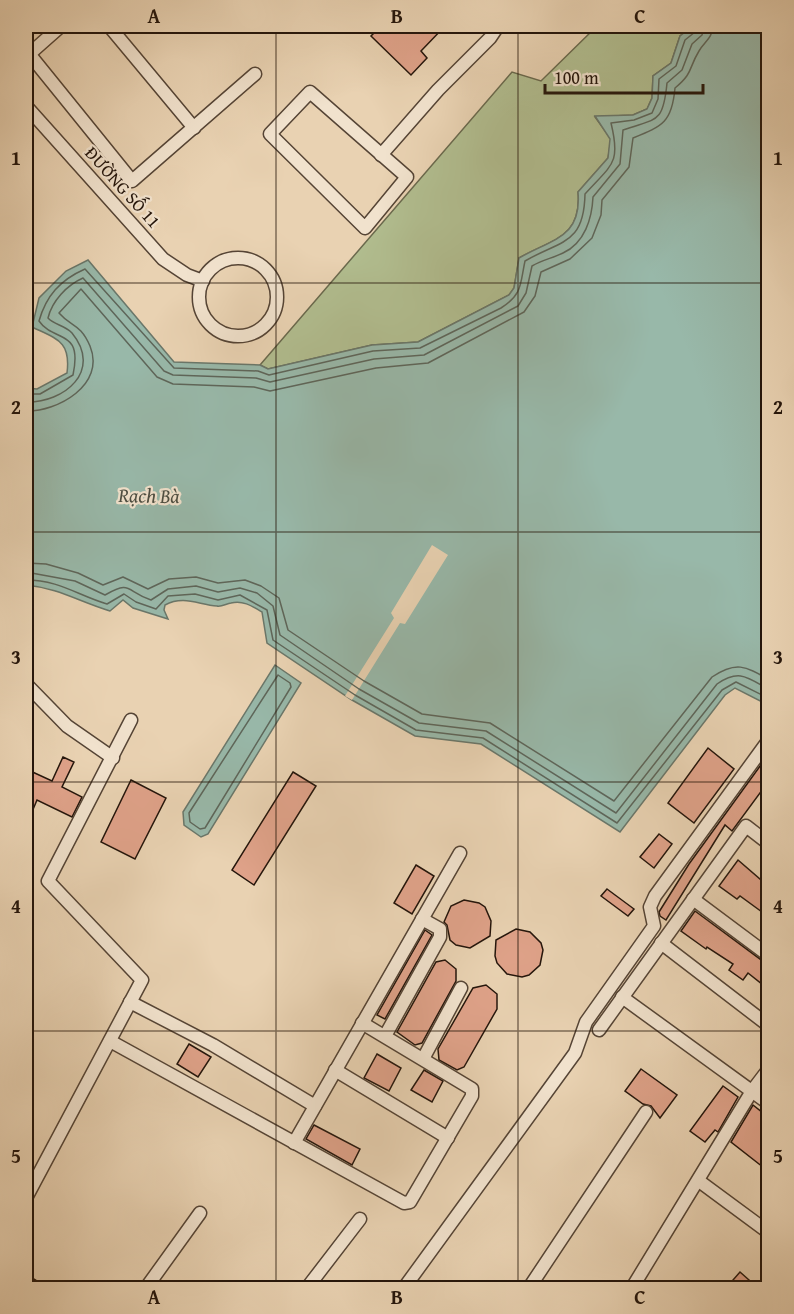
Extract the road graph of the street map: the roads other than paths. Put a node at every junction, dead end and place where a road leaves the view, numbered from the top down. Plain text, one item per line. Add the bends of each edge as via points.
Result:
1 (61, 26) edge
2 (109, 26) edge
3 (498, 26) edge
4 (27, 54) edge
5 (255, 74) dead end
6 (26, 106) edge
7 (194, 128) junction
8 (381, 155) junction
9 (203, 280) junction
10 (26, 684) edge
11 (132, 720) dead end
12 (768, 741) edge
13 (113, 758) junction
14 (768, 843) edge
15 (460, 853) dead end
16 (693, 899) junction
17 (422, 919) junction
18 (661, 943) junction
19 (766, 950) edge
20 (461, 988) dead end
21 (622, 997) junction
22 (130, 1002) junction
23 (362, 1023) junction
24 (768, 1025) edge
25 (599, 1030) dead end
26 (385, 1036) junction
27 (110, 1041) junction
28 (423, 1059) junction
29 (335, 1070) junction
30 (768, 1070) edge
31 (753, 1091) junction
32 (768, 1103) edge
33 (315, 1106) junction
34 (646, 1112) dead end
35 (448, 1138) junction
36 (294, 1143) junction
37 (699, 1181) junction
38 (26, 1198) edge
39 (200, 1213) dead end
40 (360, 1219) dead end
41 (768, 1232) edge
42 (26, 1285) edge
43 (31, 1288) edge
44 (146, 1288) edge
45 (307, 1288) edge
46 (404, 1288) edge
47 (529, 1288) edge
48 (632, 1288) edge

1 - 4 street
2 - 7 street
3 - 8 street
4 - 7 street via 132,181
5 - 7 street
6 - 9 street, ĐƯỜNG SỐ 11 via 163,259 187,275
8 - 8 street via 310,92 270,134 366,228 407,177
9 - 9 street via 212,267 227,260 243,258 258,264 270,275 277,290 277,306 270,321 257,332 242,337 225,335 211,326 202,313 199,297
10 - 13 street via 67,726
11 - 13 street
12 - 46 street via 655,896 650,907 654,926 586,1022 575,1053
13 - 22 street via 48,881 142,980
14 - 16 street via 746,826
15 - 17 street
16 - 18 street
16 - 19 street
17 - 23 street
17 - 26 street via 440,929 440,937
18 - 21 street
18 - 24 street
20 - 28 street
21 - 25 street
21 - 31 street
22 - 27 street
22 - 33 street via 213,1045
23 - 26 street
23 - 29 street
26 - 28 street
27 - 36 street
27 - 38 street
28 - 35 street via 472,1089 472,1096
29 - 33 street
29 - 35 street
30 - 31 street
31 - 32 street
31 - 37 street
33 - 36 street
34 - 47 street
35 - 36 street via 410,1202 404,1203
37 - 41 street
37 - 48 street
39 - 44 street
40 - 45 street
42 - 43 main road

